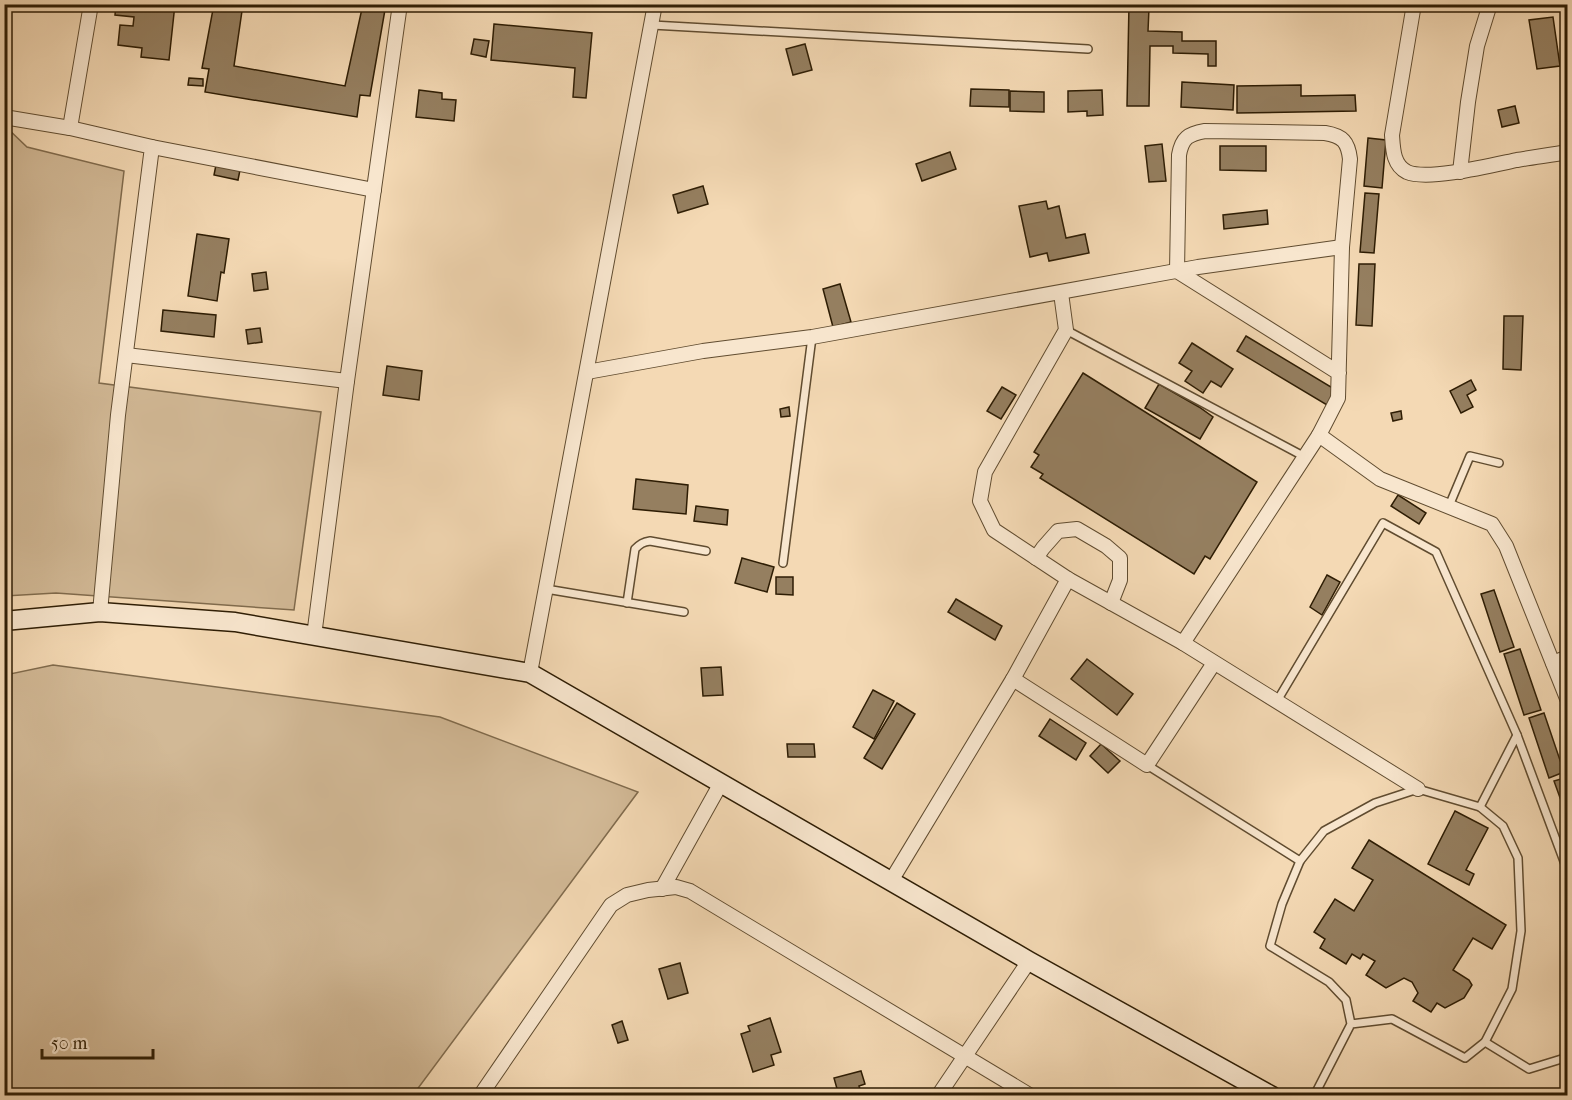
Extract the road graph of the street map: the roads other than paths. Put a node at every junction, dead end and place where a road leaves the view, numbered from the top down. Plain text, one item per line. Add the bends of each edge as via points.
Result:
1 (91, 4) edge
2 (400, 4) edge
3 (655, 4) edge
4 (1414, 4) edge
5 (1490, 4) edge
6 (652, 25) junction
7 (1088, 49) dead end
8 (4, 117) edge
9 (70, 128) junction
10 (152, 147) junction
11 (1568, 152) edge
12 (1460, 171) junction
13 (374, 190) junction
14 (1342, 247) junction
15 (1177, 271) junction
16 (1061, 293) junction
17 (1066, 330) junction
18 (812, 337) junction
19 (126, 355) junction
20 (586, 372) junction
21 (1339, 373) junction
22 (347, 381) junction
23 (1319, 435) junction
24 (1305, 457) junction
25 (1499, 463) dead end
26 (1449, 506) junction
27 (706, 551) dead end
28 (1036, 558) junction
29 (783, 562) dead end
30 (1068, 579) junction
31 (546, 589) junction
32 (627, 603) junction
33 (1111, 603) junction
34 (100, 612) junction
35 (684, 612) dead end
36 (4, 621) edge
37 (314, 636) junction
38 (1183, 643) junction
39 (1568, 657) edge
40 (1214, 663) junction
41 (1552, 663) junction
42 (530, 673) junction
43 (1013, 679) junction
44 (1277, 701) junction
45 (1568, 701) edge
46 (1517, 735) junction
47 (1147, 765) junction
48 (721, 783) junction
49 (1418, 789) junction
50 (1480, 807) junction
51 (1300, 861) junction
52 (1568, 872) edge
53 (891, 881) junction
54 (662, 889) junction
55 (1029, 961) junction
56 (1351, 1024) junction
57 (1485, 1042) junction
58 (964, 1056) junction
59 (1568, 1057) edge
60 (480, 1095) edge
61 (938, 1095) edge
62 (1031, 1095) edge
63 (1272, 1095) edge
64 (1314, 1095) edge

1 - 9 street
2 - 13 street
3 - 6 street
4 - 12 street via 1392,135 1393,152 1398,164 1419,175
5 - 12 street via 1476,56
6 - 7 lane
6 - 20 street
8 - 9 street
9 - 10 street
10 - 13 street
10 - 19 street
11 - 12 street
13 - 22 street
14 - 15 street
14 - 15 street via 1350,159 1342,139 1325,133 1205,131 1187,137 1181,145
14 - 21 street
15 - 16 street
15 - 21 street
16 - 17 street
16 - 18 street
17 - 24 lane
17 - 28 street via 986,472 980,501 994,530
18 - 20 street
18 - 29 lane
19 - 22 street
19 - 34 street
20 - 31 street
21 - 23 street via 1338,398
22 - 37 street
23 - 24 street
23 - 26 street via 1380,479
24 - 38 street
25 - 26 lane via 1470,456
26 - 41 street via 1492,524 1506,546
27 - 32 lane via 650,541 639,544
28 - 30 street
28 - 33 street via 1058,531 1077,529 1106,546 1120,558 1120,580
30 - 33 street
30 - 43 street
31 - 32 lane
31 - 42 street
32 - 35 lane
33 - 38 street
34 - 36 street
34 - 37 street via 235,622
37 - 42 street
38 - 40 street
39 - 41 street
40 - 44 street
40 - 47 street
41 - 45 street
42 - 48 street
43 - 47 street
43 - 53 street
44 - 46 lane via 1383,523 1436,552
44 - 49 street
46 - 50 lane
46 - 52 lane
47 - 51 lane
48 - 53 street
48 - 54 street
49 - 50 lane
49 - 51 lane via 1375,803 1324,831
50 - 57 lane via 1503,826 1518,858 1521,931 1512,989
51 - 56 lane via 1270,946 1329,982 1346,1000
53 - 55 street
54 - 58 street via 690,891
54 - 60 street via 627,895 611,905
55 - 58 street
55 - 63 street
56 - 57 lane via 1392,1019 1465,1058
56 - 64 lane
57 - 59 lane via 1529,1069
58 - 61 street
58 - 62 street

